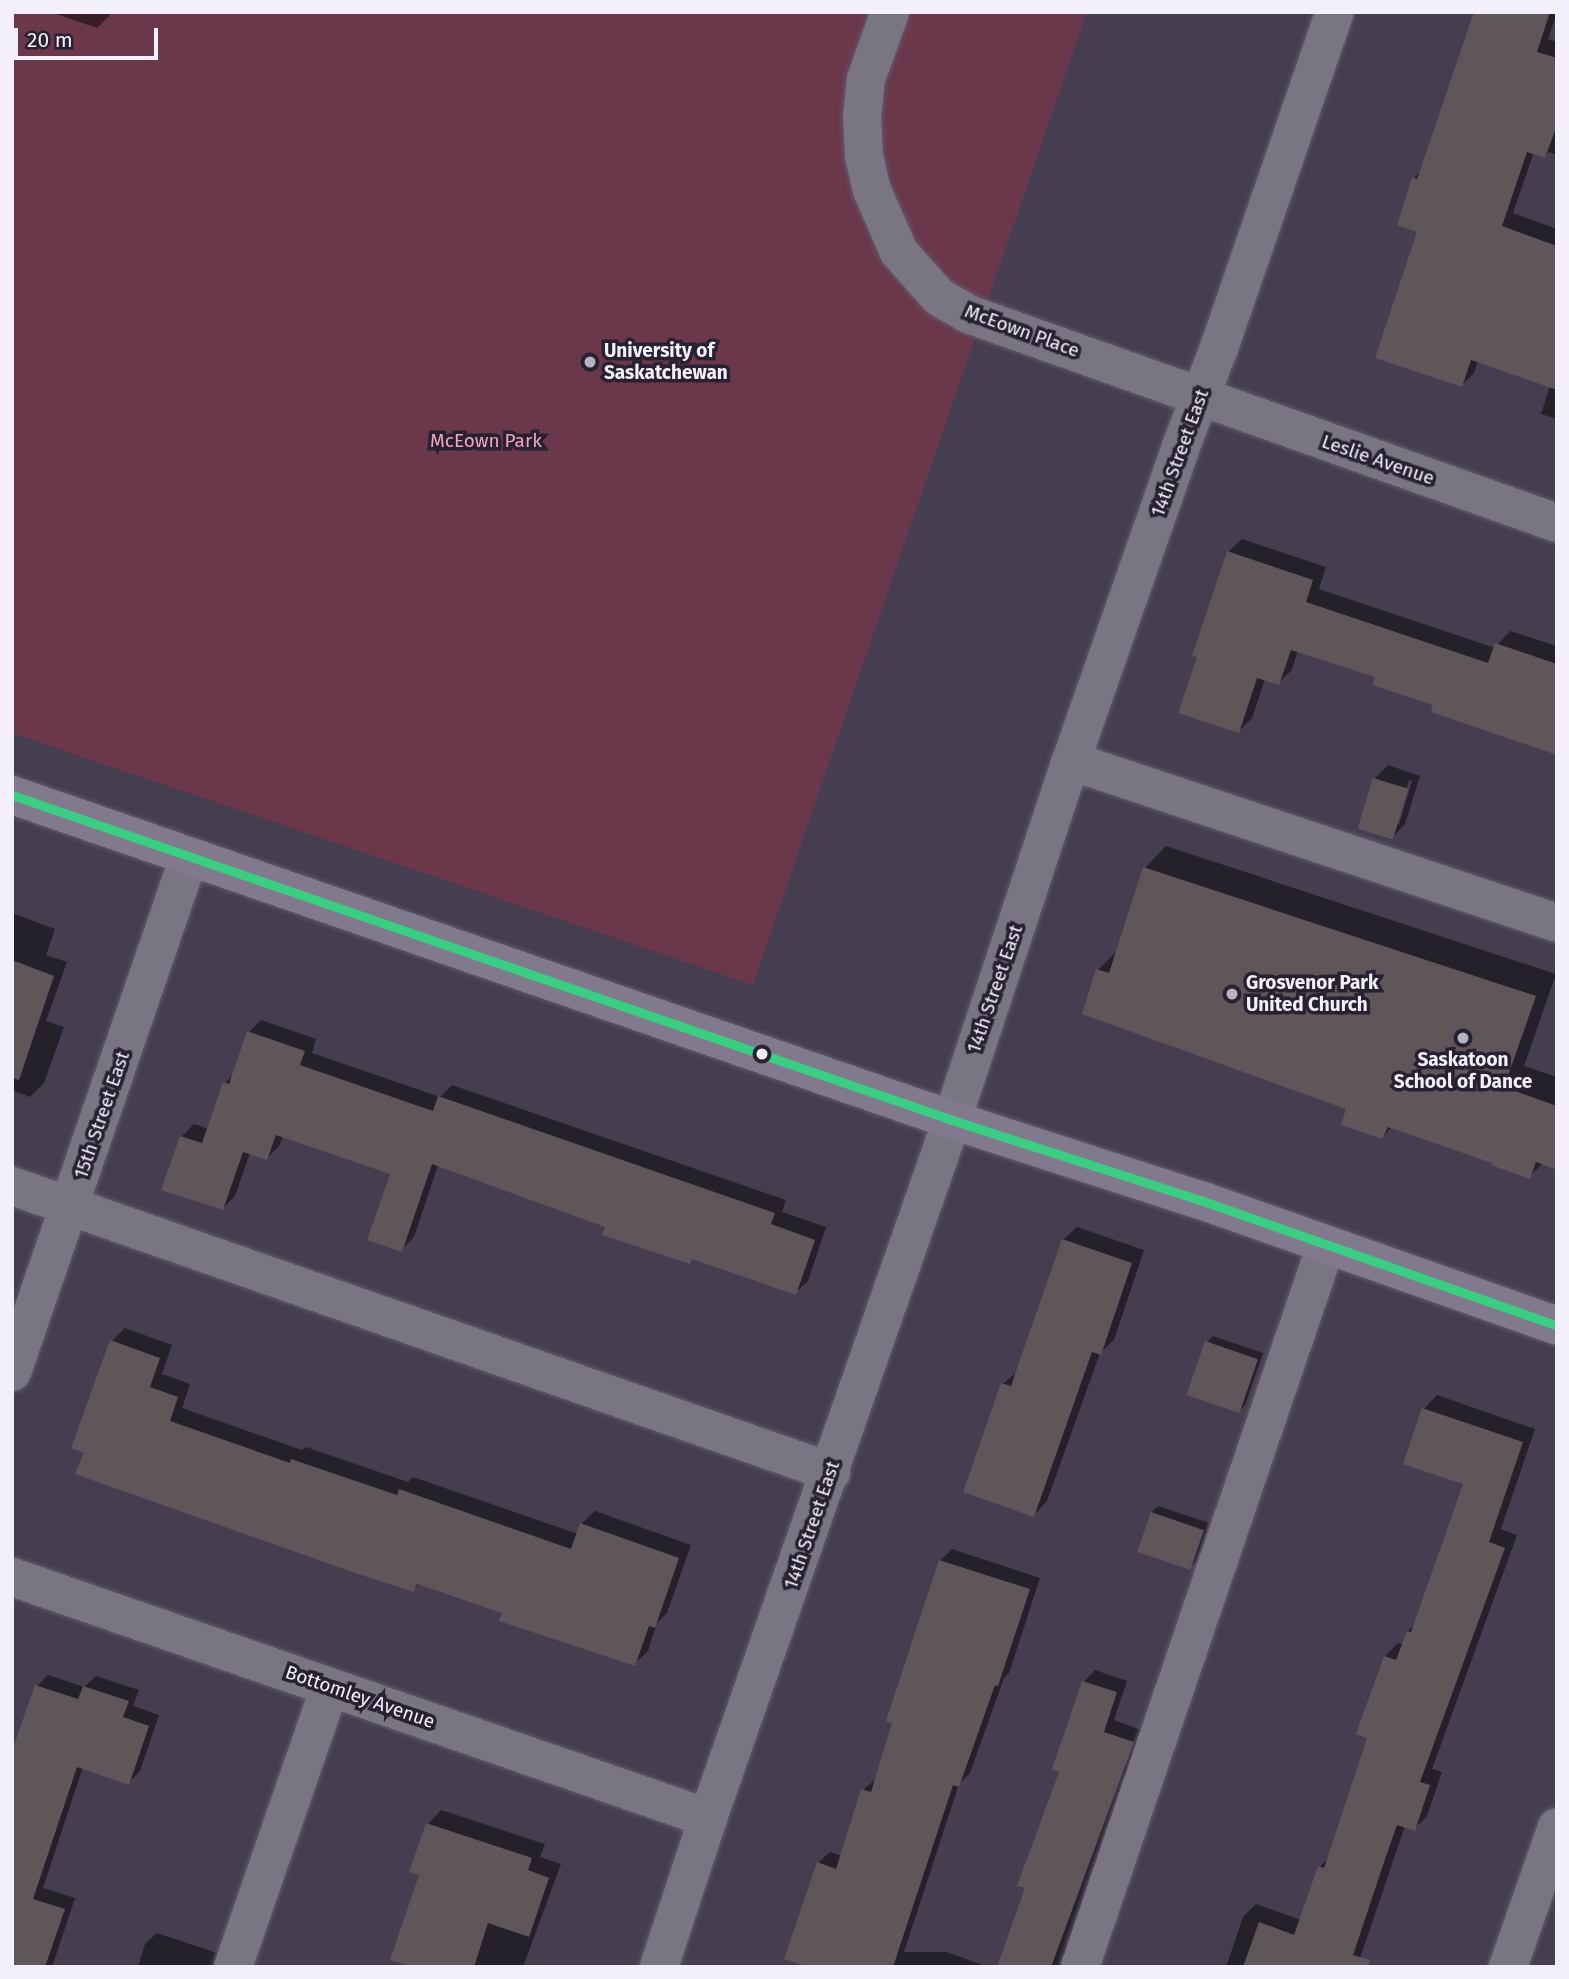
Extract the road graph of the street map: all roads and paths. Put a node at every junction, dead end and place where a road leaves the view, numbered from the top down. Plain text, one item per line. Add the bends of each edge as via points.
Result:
1 (890, 12) edge
2 (1335, 12) edge
3 (1200, 397) junction
4 (1557, 523) edge
5 (1071, 761) junction
6 (12, 795) edge
7 (189, 857) junction
8 (1557, 923) edge
9 (952, 1120) junction
10 (12, 1186) edge
11 (72, 1206) junction
12 (1326, 1245) junction
13 (1557, 1326) edge
14 (12, 1372) edge
15 (831, 1472) junction
16 (12, 1577) edge
17 (330, 1687) junction
18 (708, 1818) junction
19 (1557, 1827) edge
20 (233, 1967) edge
21 (659, 1967) edge
22 (1080, 1967) edge
23 (1508, 1967) edge

1 - 3 street, McEown Place via 866,79 862,116 864,156 884,223 898,252 939,297 968,314
2 - 3 street, 14th Street East
3 - 4 street, Leslie Avenue
3 - 5 street, 14th Street East
5 - 8 street
5 - 9 street, 14th Street East
6 - 7 main road
7 - 9 main road
7 - 11 street, 15th Street East
9 - 12 main road
9 - 15 street, 14th Street East
10 - 11 street
11 - 14 street, 15th Street East
11 - 15 street
12 - 13 main road
12 - 22 street
15 - 18 street, 14th Street East
16 - 17 street, Bottomley Avenue
17 - 18 street, Bottomley Avenue
17 - 20 street
18 - 21 street, 14th Street East
19 - 23 street

